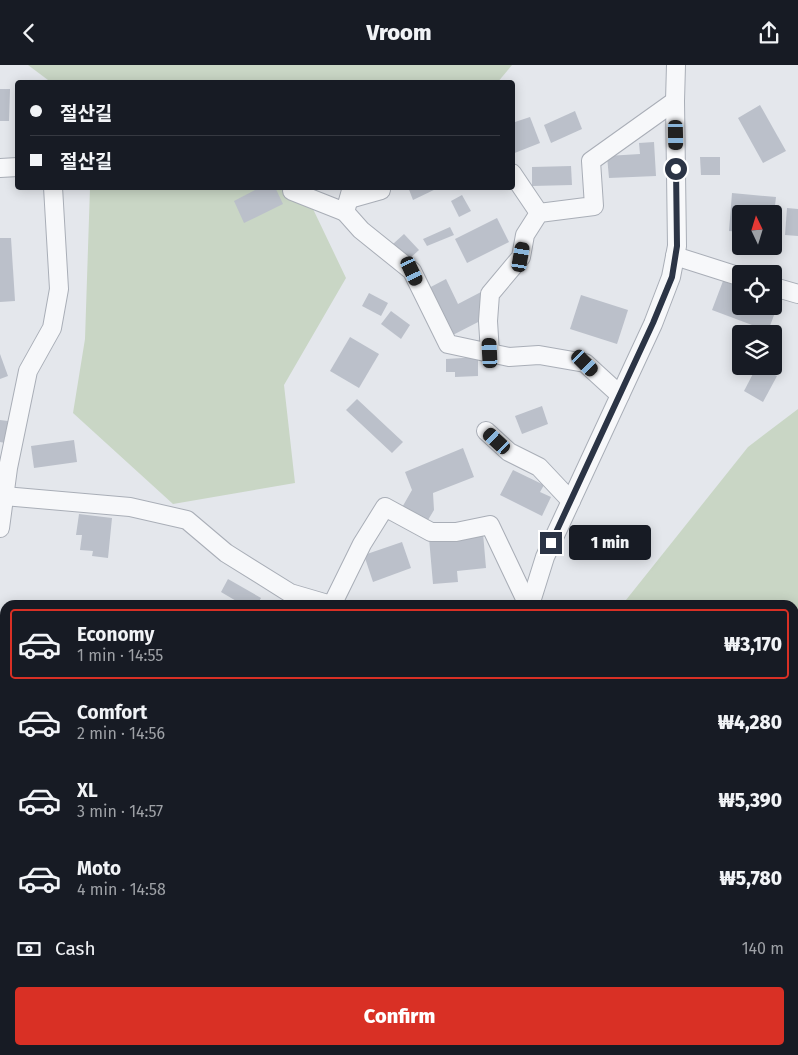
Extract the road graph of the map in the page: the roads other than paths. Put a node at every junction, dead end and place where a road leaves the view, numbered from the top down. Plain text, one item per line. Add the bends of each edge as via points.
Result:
1 (676, 65) edge
2 (675, 101) junction
3 (15, 167) edge
4 (0, 168) edge
5 (515, 177) edge
6 (53, 190) edge
7 (381, 190) dead end
8 (292, 191) dead end
9 (349, 199) edge
10 (539, 213) junction
11 (675, 256) junction
12 (732, 274) edge
13 (782, 289) edge
14 (798, 294) edge
15 (490, 353) junction
16 (620, 395) junction
17 (486, 431) dead end
18 (4, 496) junction
19 (571, 501) junction
20 (0, 528) edge
21 (314, 600) edge
22 (334, 600) edge
23 (527, 600) edge
24 (531, 600) edge

1 - 2 street
2 - 10 street via 591,161 594,206
2 - 11 street
3 - 4 street
5 - 10 street
6 - 18 street via 59,289 52,328 28,371
7 - 9 street
8 - 9 street
9 - 15 street via 361,230 412,271 448,344
10 - 15 street via 525,235 521,257 490,294
11 - 12 street
11 - 16 street via 672,277
13 - 14 street
15 - 16 street via 509,357 538,355 585,363
16 - 19 street
17 - 19 street via 508,452 539,467
18 - 20 street
18 - 21 street via 130,507 187,520 226,553 290,593
19 - 24 street via 545,557
22 - 23 street via 362,544 386,507 431,532 456,532 490,525

